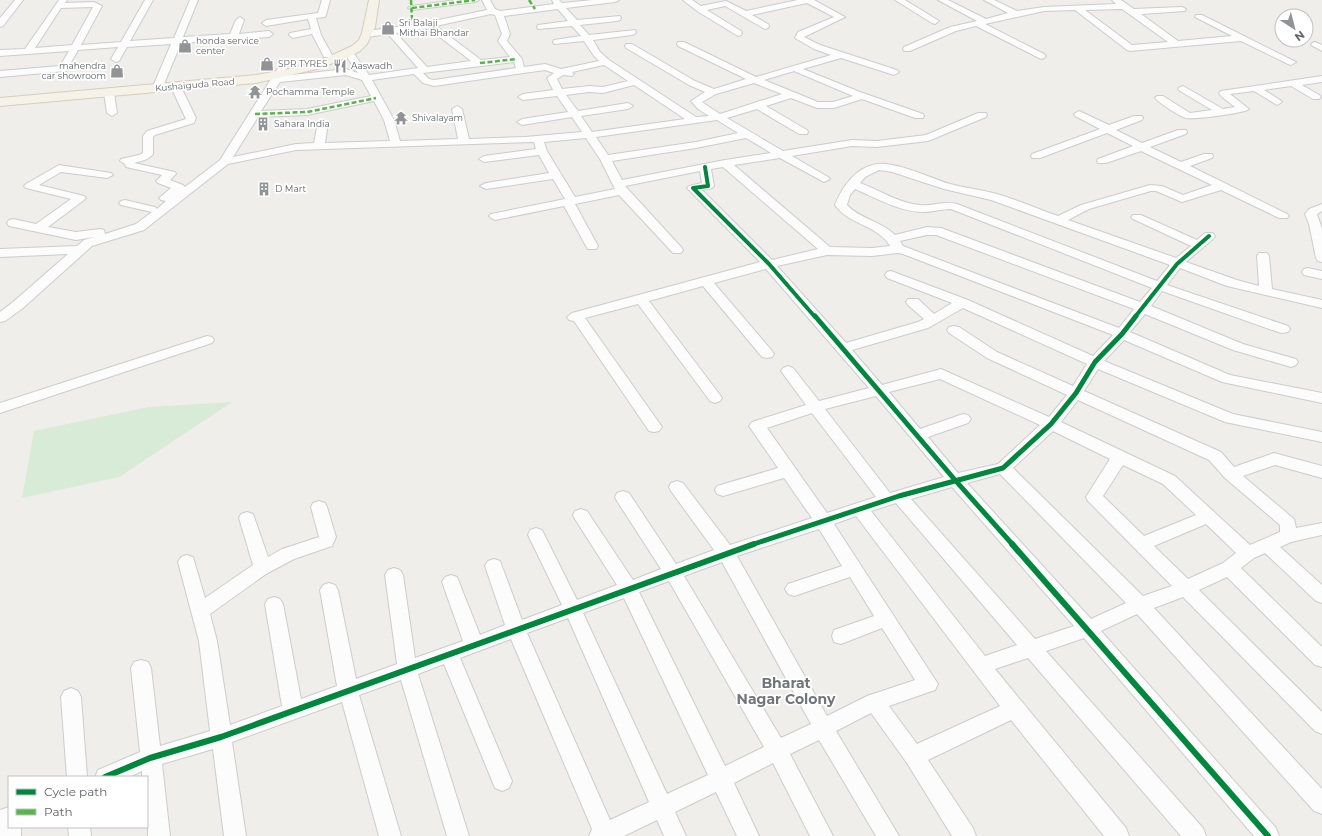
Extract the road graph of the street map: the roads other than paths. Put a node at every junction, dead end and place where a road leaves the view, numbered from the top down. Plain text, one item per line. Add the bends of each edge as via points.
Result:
1 (19, 0) edge
2 (149, 0) edge
3 (194, 0) edge
4 (326, 0) edge
5 (365, 0) edge
6 (374, 0) edge
7 (475, 0) edge
8 (486, 0) edge
9 (529, 0) edge
10 (615, 0) edge
11 (687, 0) edge
12 (760, 0) edge
13 (808, 0) edge
14 (899, 0) edge
15 (942, 0) edge
16 (988, 0) edge
17 (1116, 0) edge
18 (723, 1) edge
19 (61, 3) edge
20 (557, 3) edge
21 (412, 4) edge
22 (1124, 6) junction
23 (774, 8) junction
24 (1077, 8) junction
25 (535, 9) junction
26 (700, 9) junction
27 (1182, 9) dead end
28 (496, 12) junction
29 (1133, 12) junction
30 (745, 14) junction
31 (1016, 14) junction
32 (312, 16) junction
33 (1199, 17) dead end
34 (616, 18) dead end
35 (240, 20) dead end
36 (935, 20) dead end
37 (266, 23) dead end
38 (574, 23) junction
39 (982, 23) junction
40 (0, 24) edge
41 (430, 24) junction
42 (766, 26) dead end
43 (417, 27) junction
44 (541, 27) dead end
45 (316, 31) junction
46 (390, 31) junction
47 (632, 32) dead end
48 (738, 33) dead end
49 (269, 34) dead end
50 (367, 34) junction
51 (293, 35) dead end
52 (233, 37) junction
53 (586, 38) junction
54 (1243, 38) junction
55 (178, 41) junction
56 (557, 42) dead end
57 (682, 44) dead end
58 (1176, 44) junction
59 (126, 45) junction
60 (629, 46) dead end
61 (74, 48) junction
62 (907, 49) dead end
63 (28, 51) junction
64 (0, 53) edge
65 (349, 53) junction
66 (327, 55) junction
67 (840, 55) junction
68 (1041, 56) dead end
69 (116, 59) dead end
70 (518, 59) junction
71 (606, 62) junction
72 (1291, 62) dead end
73 (480, 63) junction
74 (794, 68) junction
75 (521, 70) junction
76 (420, 71) junction
77 (894, 72) dead end
78 (567, 73) junction
79 (0, 74) edge
80 (279, 75) junction
81 (366, 78) junction
82 (1322, 79) edge
83 (755, 80) junction
84 (635, 82) junction
85 (1293, 83) junction
86 (159, 84) junction
87 (176, 87) junction
88 (1255, 88) junction
89 (1184, 89) dead end
90 (559, 92) junction
91 (713, 92) junction
92 (109, 93) junction
93 (791, 94) junction
94 (0, 96) edge
95 (862, 96) junction
96 (523, 97) dead end
97 (1316, 97) dead end
98 (376, 98) junction
99 (1160, 98) dead end
100 (0, 102) edge
101 (1277, 102) dead end
102 (758, 105) junction
103 (628, 106) dead end
104 (457, 109) dead end
105 (519, 111) dead end
106 (1222, 112) junction
107 (112, 113) dead end
108 (255, 114) junction
109 (575, 114) junction
110 (1079, 114) dead end
111 (982, 115) dead end
112 (919, 116) dead end
113 (719, 117) junction
114 (1138, 118) dead end
115 (693, 120) junction
116 (522, 122) junction
117 (323, 123) dead end
118 (1111, 129) junction
119 (803, 132) dead end
120 (1182, 132) dead end
121 (748, 134) junction
122 (589, 135) junction
123 (538, 139) junction
124 (525, 140) junction
125 (464, 141) junction
126 (396, 144) junction
127 (319, 146) junction
128 (1142, 147) junction
129 (542, 151) junction
130 (782, 154) junction
131 (1036, 156) dead end
132 (1208, 156) dead end
133 (484, 159) dead end
134 (605, 159) junction
135 (1102, 161) dead end
136 (224, 162) junction
137 (725, 163) junction
138 (1181, 166) junction
139 (706, 167) junction
140 (107, 175) dead end
141 (555, 175) junction
142 (824, 179) dead end
143 (854, 184) junction
144 (486, 186) dead end
145 (1221, 186) junction
146 (621, 188) junction
147 (570, 202) junction
148 (125, 203) dead end
149 (1322, 207) edge
150 (155, 210) junction
151 (495, 216) dead end
152 (1283, 216) dead end
153 (1137, 217) dead end
154 (1059, 220) junction
155 (13, 223) dead end
156 (38, 228) junction
157 (1209, 236) dead end
158 (896, 244) junction
159 (1199, 245) junction
160 (592, 246) dead end
161 (80, 250) junction
162 (677, 250) dead end
163 (829, 251) junction
164 (0, 253) edge
165 (1263, 256) dead end
166 (1322, 258) edge
167 (769, 264) junction
168 (1177, 264) junction
169 (1308, 272) dead end
170 (891, 275) dead end
171 (1322, 275) edge
172 (706, 281) junction
173 (1159, 286) junction
174 (1266, 292) junction
175 (641, 299) junction
176 (913, 302) dead end
177 (963, 303) junction
178 (1322, 304) edge
179 (1143, 308) junction
180 (0, 318) edge
181 (933, 320) junction
182 (1283, 329) dead end
183 (954, 330) dead end
184 (1122, 334) junction
185 (207, 340) dead end
186 (844, 348) junction
187 (767, 354) dead end
188 (1095, 362) junction
189 (1291, 362) dead end
190 (788, 371) dead end
191 (880, 391) junction
192 (1076, 393) junction
193 (715, 398) dead end
194 (1322, 398) edge
195 (815, 407) junction
196 (0, 408) edge
197 (963, 419) dead end
198 (1051, 424) junction
199 (654, 426) dead end
200 (918, 435) junction
201 (1322, 437) edge
202 (1120, 456) junction
203 (1003, 468) junction
204 (788, 471) junction
205 (1322, 472) edge
206 (1230, 474) junction
207 (955, 480) junction
208 (676, 487) dead end
209 (723, 490) dead end
210 (623, 497) dead end
211 (893, 498) junction
212 (319, 507) dead end
213 (860, 509) junction
214 (581, 515) dead end
215 (1207, 517) junction
216 (247, 518) dead end
217 (823, 521) junction
218 (1318, 533) edge
219 (536, 535) dead end
220 (1288, 536) junction
221 (1142, 544) junction
222 (1268, 546) junction
223 (726, 553) junction
224 (1248, 553) junction
225 (187, 562) dead end
226 (494, 566) dead end
227 (263, 568) junction
228 (1229, 568) junction
229 (853, 569) junction
230 (673, 573) junction
231 (394, 575) dead end
232 (452, 582) dead end
233 (1186, 588) junction
234 (629, 589) junction
235 (794, 589) dead end
236 (329, 590) dead end
237 (1322, 596) edge
238 (274, 604) dead end
239 (1140, 605) junction
240 (573, 610) junction
241 (200, 612) junction
242 (886, 619) junction
243 (1088, 628) junction
244 (516, 630) junction
245 (841, 636) dead end
246 (474, 645) junction
247 (1032, 648) junction
248 (449, 654) junction
249 (1322, 659) edge
250 (981, 666) junction
251 (141, 668) dead end
252 (407, 669) junction
253 (348, 690) junction
254 (71, 696) dead end
255 (874, 702) junction
256 (1014, 709) junction
257 (293, 710) junction
258 (1322, 725) edge
259 (823, 727) junction
260 (221, 737) junction
261 (777, 750) junction
262 (914, 756) junction
263 (150, 758) junction
264 (77, 776) edge
265 (106, 776) edge
266 (721, 779) junction
267 (502, 781) dead end
268 (1322, 804) edge
269 (660, 806) junction
270 (604, 835) edge
271 (159, 836) edge
272 (235, 836) edge
273 (390, 836) edge
274 (458, 836) edge
275 (675, 836) edge
276 (748, 836) edge
277 (822, 836) edge
278 (888, 836) edge
279 (965, 836) edge
280 (1118, 836) edge
281 (1195, 836) edge
282 (1268, 836) edge

1 - 40 street
2 - 59 street
3 - 55 street
4 - 32 street via 322,15
5 - 66 main road, Kushaiguda Road via 353,39
6 - 50 main road, Kushaiguda Road
7 - 21 street
8 - 28 street
9 - 25 street
10 - 20 street
11 - 26 street
12 - 23 street
13 - 23 street
13 - 67 street via 841,17 801,34 799,38
14 - 36 street
15 - 39 street
16 - 31 street
17 - 22 street
18 - 26 street
18 - 30 street
19 - 61 street via 98,6
19 - 63 street
20 - 25 street
20 - 38 street
21 - 43 street via 412,19
22 - 24 street
22 - 29 street
23 - 30 street
24 - 31 street via 1044,9
24 - 58 street via 1130,48
25 - 28 street
26 - 48 street
27 - 29 street
28 - 41 street
28 - 70 street via 506,34 502,41
29 - 58 street
30 - 42 street
31 - 39 street
32 - 37 street
32 - 45 street
33 - 54 street
34 - 38 street
35 - 52 street
38 - 44 street
38 - 53 street
39 - 62 street via 953,29
39 - 68 street
41 - 43 street
41 - 73 street
43 - 46 street
45 - 51 street
45 - 66 street
46 - 50 street
46 - 76 street
47 - 53 street
49 - 52 street
50 - 65 main road, Kushaiguda Road via 362,45
52 - 55 street
53 - 56 street
53 - 71 street
54 - 58 street
54 - 72 street
55 - 59 street
55 - 86 street
57 - 83 street
59 - 61 street
59 - 69 street
60 - 91 street via 692,83
61 - 63 street
61 - 79 street via 63,69
63 - 64 street
65 - 80 main road, Kushaiguda Road
65 - 81 street
66 - 80 main road, Kushaiguda Road
67 - 74 street
67 - 77 street
70 - 73 street
70 - 75 street
71 - 78 street
71 - 84 street
73 - 76 street
74 - 83 street
74 - 95 street
75 - 76 street via 434,83 426,81
75 - 78 street via 545,66
76 - 81 street
78 - 90 street via 552,78
80 - 81 street via 346,72
80 - 86 main road, Kushaiguda Road via 261,74
80 - 87 main road, Kushaiguda Road
80 - 108 street
81 - 98 street
82 - 85 street
83 - 91 street
83 - 93 street
84 - 90 street via 603,90
84 - 115 street
85 - 88 street
85 - 97 street
86 - 94 main road, Kushaiguda Road
87 - 92 main road, Kushaiguda Road
87 - 150 street via 191,118 190,121 151,133 148,136 148,154 126,163 171,174 162,181 179,187
88 - 101 street
88 - 106 street via 1224,93 1244,109
89 - 106 street
90 - 96 street
90 - 109 street
91 - 113 street via 696,101 701,107
92 - 100 main road, Kushaiguda Road
92 - 107 street
93 - 95 street via 826,106
93 - 102 street
95 - 112 street
98 - 108 street via 307,112
98 - 126 street via 389,120
99 - 106 street via 1188,116
102 - 113 street
102 - 119 street
103 - 109 street
104 - 125 street
105 - 116 street
108 - 136 street
109 - 116 street
109 - 122 street
110 - 118 street
111 - 130 street via 928,138 877,144 852,143
113 - 115 street
113 - 121 street
114 - 118 street
115 - 122 street
116 - 124 street
117 - 127 street
118 - 128 street
118 - 131 street
120 - 128 street
121 - 130 street
121 - 134 street
122 - 123 street
122 - 134 street
123 - 124 street
123 - 129 street
124 - 125 street
125 - 126 street
126 - 127 street
127 - 136 street via 296,147
128 - 135 street
128 - 138 street
129 - 133 street
129 - 141 street
130 - 137 street
130 - 142 street
132 - 138 street
134 - 146 street
136 - 150 street
137 - 139 street
137 - 163 street
138 - 145 street
139 - 146 street
139 - 167 street via 708,186 693,188
140 - 156 street via 59,168 30,186 80,198
141 - 144 street
141 - 147 street
143 - 154 street via 869,170 878,167 894,169 948,187 994,197
143 - 158 street via 845,194 841,205 846,212 873,224
143 - 173 street via 911,207 922,209 944,204 953,206
145 - 152 street
145 - 154 street via 1182,199 1158,188 1150,188 1085,207
146 - 147 street
146 - 162 street
147 - 151 street
147 - 160 street
148 - 150 street
149 - 166 street via 1311,214
150 - 156 street via 128,226 87,236
150 - 161 street via 140,227 88,243
153 - 159 street
154 - 168 street
155 - 156 street
157 - 159 street
158 - 163 street via 872,252
158 - 179 street via 927,231 937,232
158 - 184 street
159 - 168 street
161 - 164 street
161 - 180 street
163 - 167 street
165 - 174 street
167 - 172 street
167 - 186 street
168 - 173 street
168 - 174 street
169 - 171 street
170 - 177 street
172 - 175 street
172 - 187 street
173 - 179 street
173 - 182 street
174 - 178 street
175 - 193 street
175 - 199 street via 576,317
176 - 181 street
177 - 181 street
177 - 188 street
179 - 184 street
179 - 189 street via 1238,347
181 - 186 street via 924,325
183 - 192 street via 992,355
184 - 188 street
184 - 194 street via 1227,379
185 - 196 street
186 - 191 street
188 - 192 street
188 - 201 street via 1230,418
190 - 195 street
191 - 195 street
191 - 198 street via 941,374
191 - 200 street
192 - 198 street
192 - 206 street via 1215,456
195 - 204 street via 757,426
195 - 211 street
197 - 200 street
198 - 202 street
198 - 203 street
200 - 207 street
202 - 215 street via 1169,480
202 - 221 street via 1094,497
203 - 207 street
203 - 239 street
204 - 209 street
204 - 217 street
205 - 206 street via 1274,458
206 - 220 street via 1288,524
207 - 211 street
207 - 243 street
208 - 223 street
210 - 230 street
211 - 213 street
211 - 247 street
212 - 227 street via 328,537 326,540 288,554
213 - 217 street
213 - 250 street
214 - 234 street
215 - 221 street
215 - 224 street
216 - 227 street
217 - 223 street
217 - 229 street
218 - 220 street
219 - 240 street
220 - 222 street
221 - 233 street
222 - 224 street
222 - 237 street
223 - 230 street
223 - 259 street
224 - 228 street
225 - 241 street
226 - 244 street
227 - 241 street
228 - 233 street
228 - 249 street
229 - 235 street
229 - 242 street
230 - 234 street
230 - 261 street
231 - 252 street
232 - 246 street
233 - 239 street
233 - 258 street
234 - 240 street
234 - 266 street
236 - 253 street
238 - 257 street
239 - 243 street
239 - 268 street
240 - 244 street
240 - 269 street
241 - 260 street via 208,641
242 - 245 street
242 - 255 street via 928,684
243 - 247 street
243 - 282 street
244 - 246 street
244 - 270 street
246 - 248 street
247 - 250 street
247 - 281 street
248 - 252 street
248 - 267 street
250 - 256 street
251 - 263 street
252 - 253 street
252 - 274 street
253 - 257 street
253 - 273 street
254 - 264 street
255 - 259 street
255 - 262 street
256 - 262 street
256 - 280 street
257 - 260 street
259 - 261 street
259 - 278 street
260 - 263 street
260 - 272 street
261 - 266 street
261 - 277 street
262 - 279 street
263 - 265 street
263 - 271 street
266 - 269 street
266 - 276 street
269 - 270 street
269 - 275 street

